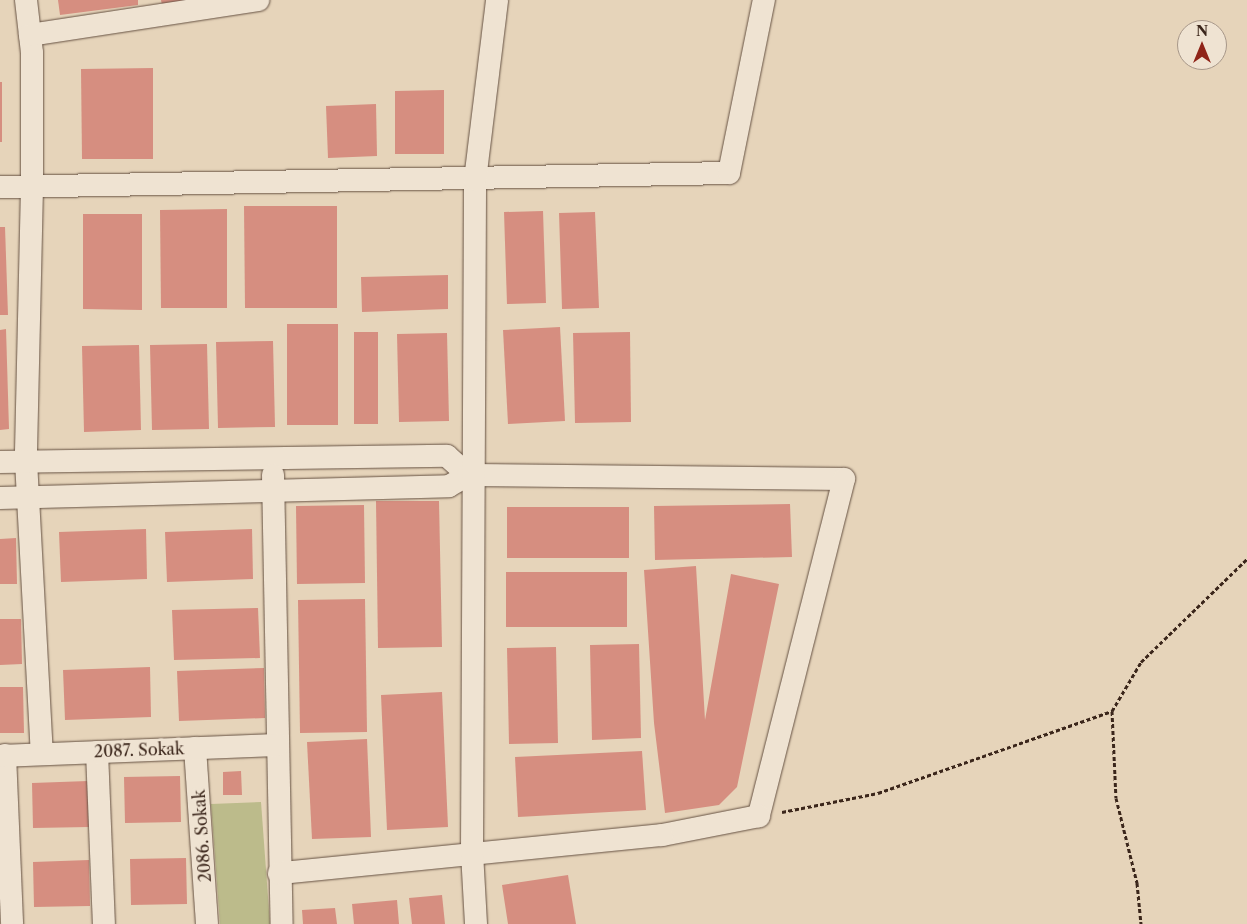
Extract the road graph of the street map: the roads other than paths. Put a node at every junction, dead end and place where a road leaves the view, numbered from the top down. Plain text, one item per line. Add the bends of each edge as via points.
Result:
1 (26, 0) edge
2 (258, 0) edge
3 (497, 0) edge
4 (764, 0) edge
5 (30, 35) junction
6 (475, 180) junction
7 (0, 187) edge
8 (32, 187) junction
9 (272, 458) junction
10 (26, 461) junction
11 (0, 462) edge
12 (472, 475) junction
13 (274, 490) junction
14 (28, 496) junction
15 (0, 498) edge
16 (278, 745) junction
17 (195, 748) junction
18 (97, 752) junction
19 (42, 754) junction
20 (3, 755) edge
21 (472, 852) junction
22 (280, 873) junction
23 (12, 924) edge
24 (104, 924) edge
25 (207, 924) edge
26 (282, 924) edge
27 (476, 924) edge

1 - 5 street
2 - 5 street
3 - 6 street
4 - 6 street via 729,173
5 - 8 street
6 - 8 street
6 - 12 street
7 - 8 street
8 - 10 street
9 - 10 street
9 - 12 street via 447,456
9 - 13 street
10 - 11 street
10 - 14 street
12 - 13 street via 449,486
12 - 21 street
12 - 21 street via 844,479 759,816 662,835
13 - 14 street
13 - 16 street
14 - 15 street
14 - 19 street
16 - 17 street, 2087. Sokak
16 - 22 street
17 - 18 street, 2087. Sokak
17 - 25 street, 2086. Sokak
18 - 19 street, 2087. Sokak
18 - 24 street
19 - 20 street, 2087. Sokak
20 - 23 street
21 - 22 street
21 - 27 street
22 - 26 street

